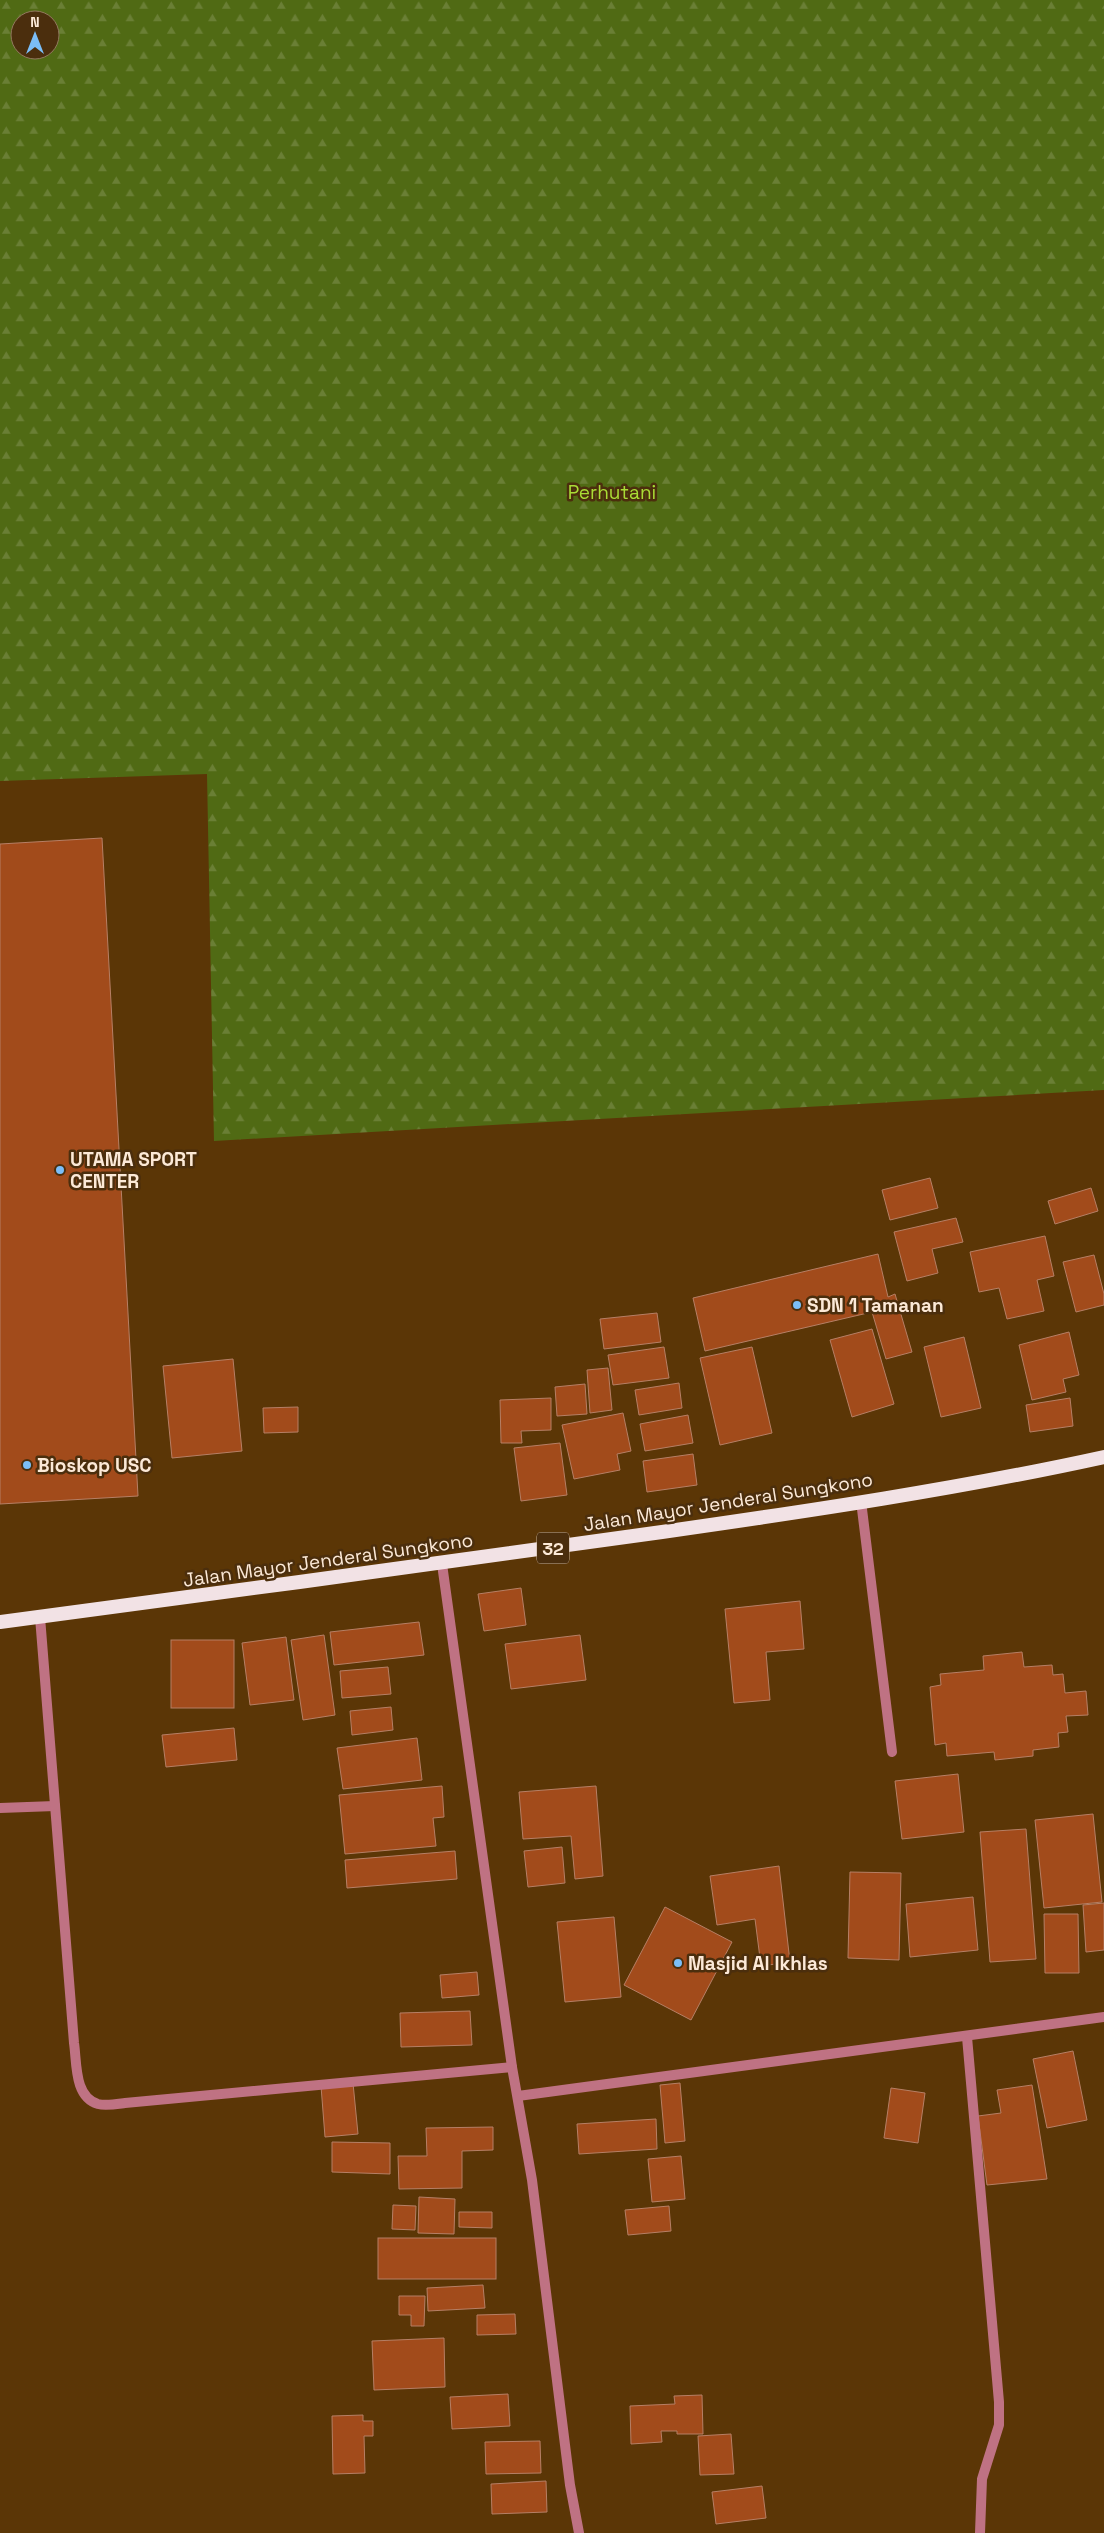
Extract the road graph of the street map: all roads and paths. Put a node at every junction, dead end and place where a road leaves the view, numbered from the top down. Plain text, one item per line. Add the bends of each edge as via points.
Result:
1 (1104, 1457) edge
2 (861, 1501) junction
3 (442, 1564) junction
4 (40, 1617) junction
5 (0, 1622) edge
6 (892, 1752) dead end
7 (55, 1806) junction
8 (0, 1808) edge
9 (1104, 2017) edge
10 (967, 2037) junction
11 (512, 2067) junction
12 (518, 2096) junction
13 (579, 2533) edge
14 (980, 2533) edge

1 - 2 highway, Jalan Mayor Jenderal Sungkono / 32
2 - 3 highway, Jalan Mayor Jenderal Sungkono / 32
2 - 6 street
3 - 4 highway, Jalan Mayor Jenderal Sungkono / 32
3 - 11 street
4 - 5 highway, Jalan Mayor Jenderal Sungkono / 32
4 - 7 street
7 - 8 street
7 - 11 street via 74,2043 80,2088 87,2099 99,2104 125,2103
9 - 10 street
10 - 12 street
10 - 14 street via 999,2402 999,2425 982,2479
11 - 12 street
12 - 13 street

